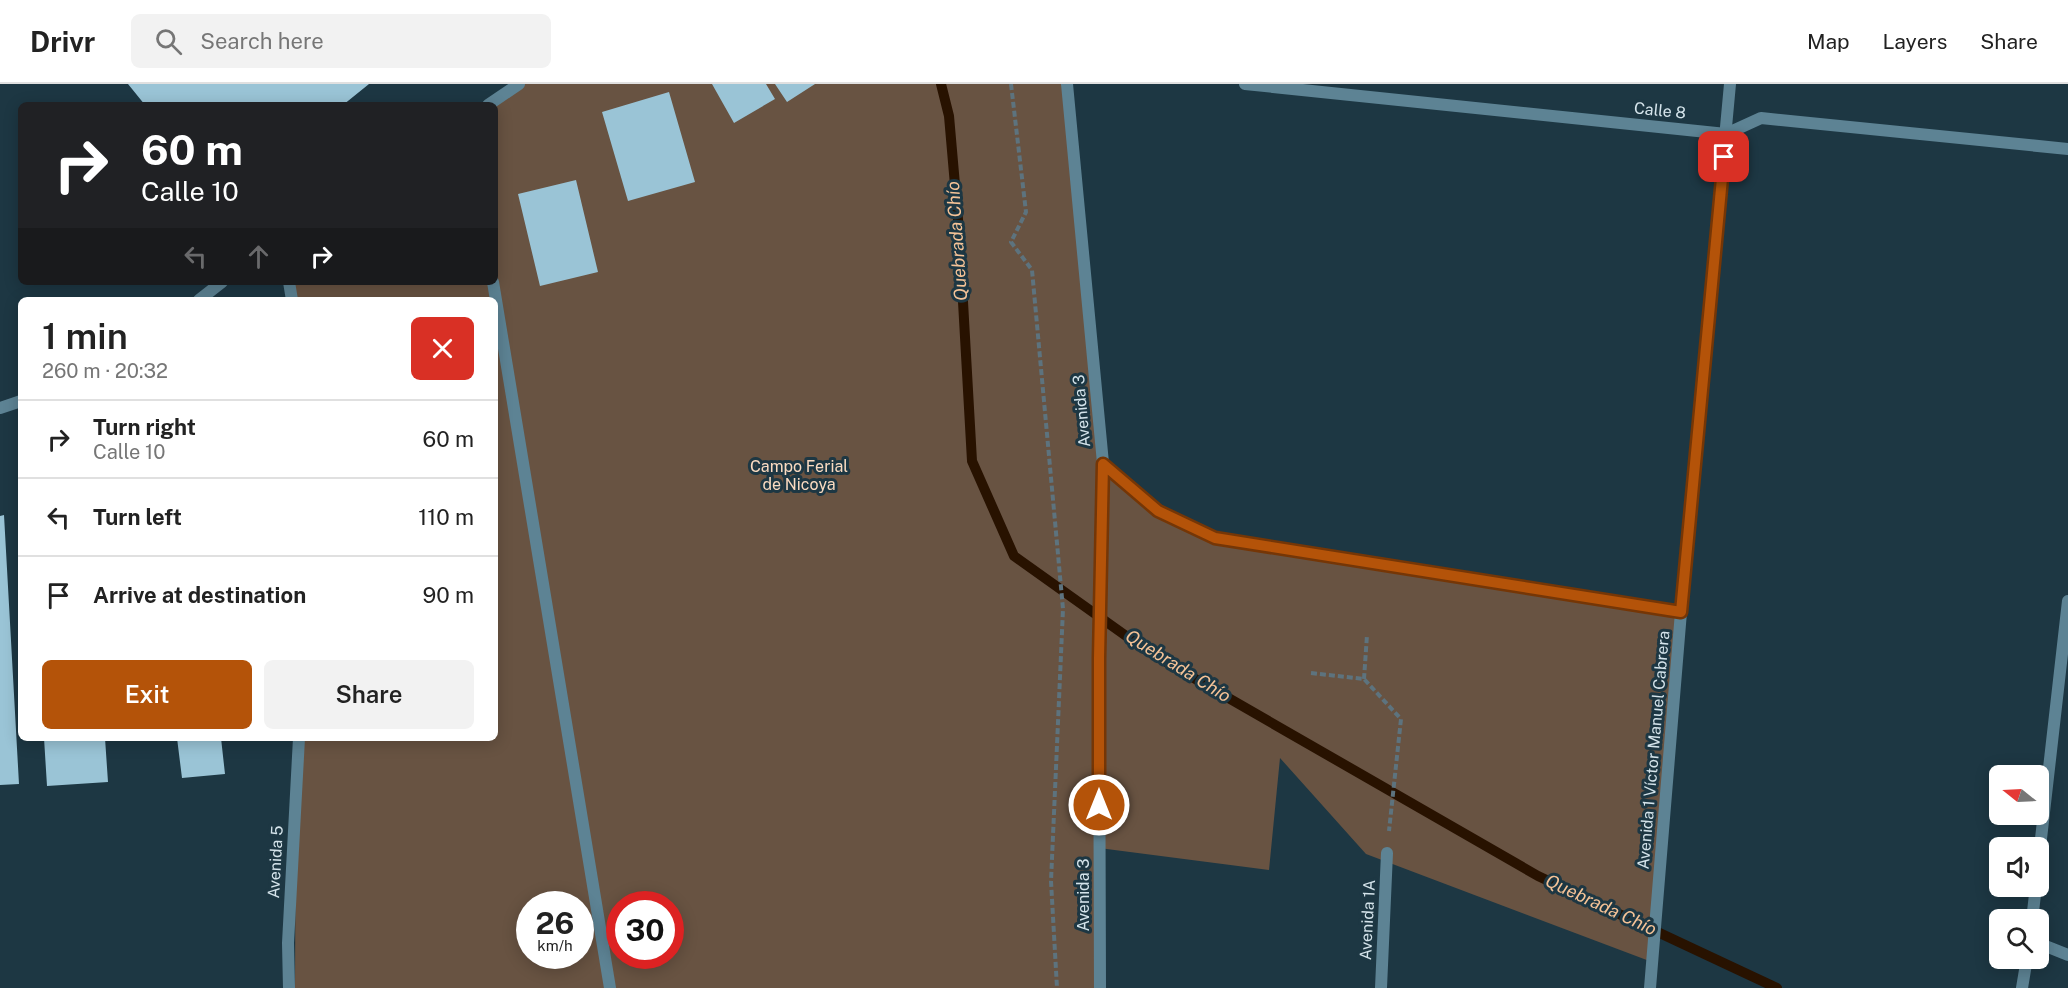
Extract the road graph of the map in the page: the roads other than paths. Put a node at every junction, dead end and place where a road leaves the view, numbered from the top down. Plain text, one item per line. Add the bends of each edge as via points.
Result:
1 (519, 84) edge
2 (1067, 84) edge
3 (1245, 84) edge
4 (1730, 84) edge
5 (492, 102) edge
6 (1726, 134) junction
7 (2068, 149) edge
8 (218, 285) edge
9 (203, 297) edge
10 (498, 312) edge
11 (18, 402) edge
12 (0, 408) edge
13 (1103, 464) junction
14 (2068, 601) edge
15 (1681, 612) junction
16 (298, 741) edge
17 (2041, 837) edge
18 (1387, 853) road end
19 (2049, 947) edge
20 (2068, 955) edge
21 (2025, 969) edge
22 (289, 988) edge
23 (610, 988) edge
24 (1100, 988) edge
25 (1381, 988) edge
26 (1650, 988) edge
27 (2022, 988) edge

1 - 5 street
2 - 13 street, Avenida 3
3 - 6 street, Calle 8
4 - 6 street, Avenida 1 Víctor Manuel Cabrera
6 - 7 street via 1761,118
6 - 15 street, Avenida 1 Víctor Manuel Cabrera
8 - 9 street
10 - 23 street
11 - 12 street
13 - 15 street via 1158,511 1215,538
13 - 24 street, Avenida 3
14 - 17 street
15 - 26 street, Avenida 1 Víctor Manuel Cabrera
16 - 22 street, Avenida 5
18 - 25 street, Avenida 1A
19 - 20 street
21 - 27 street

